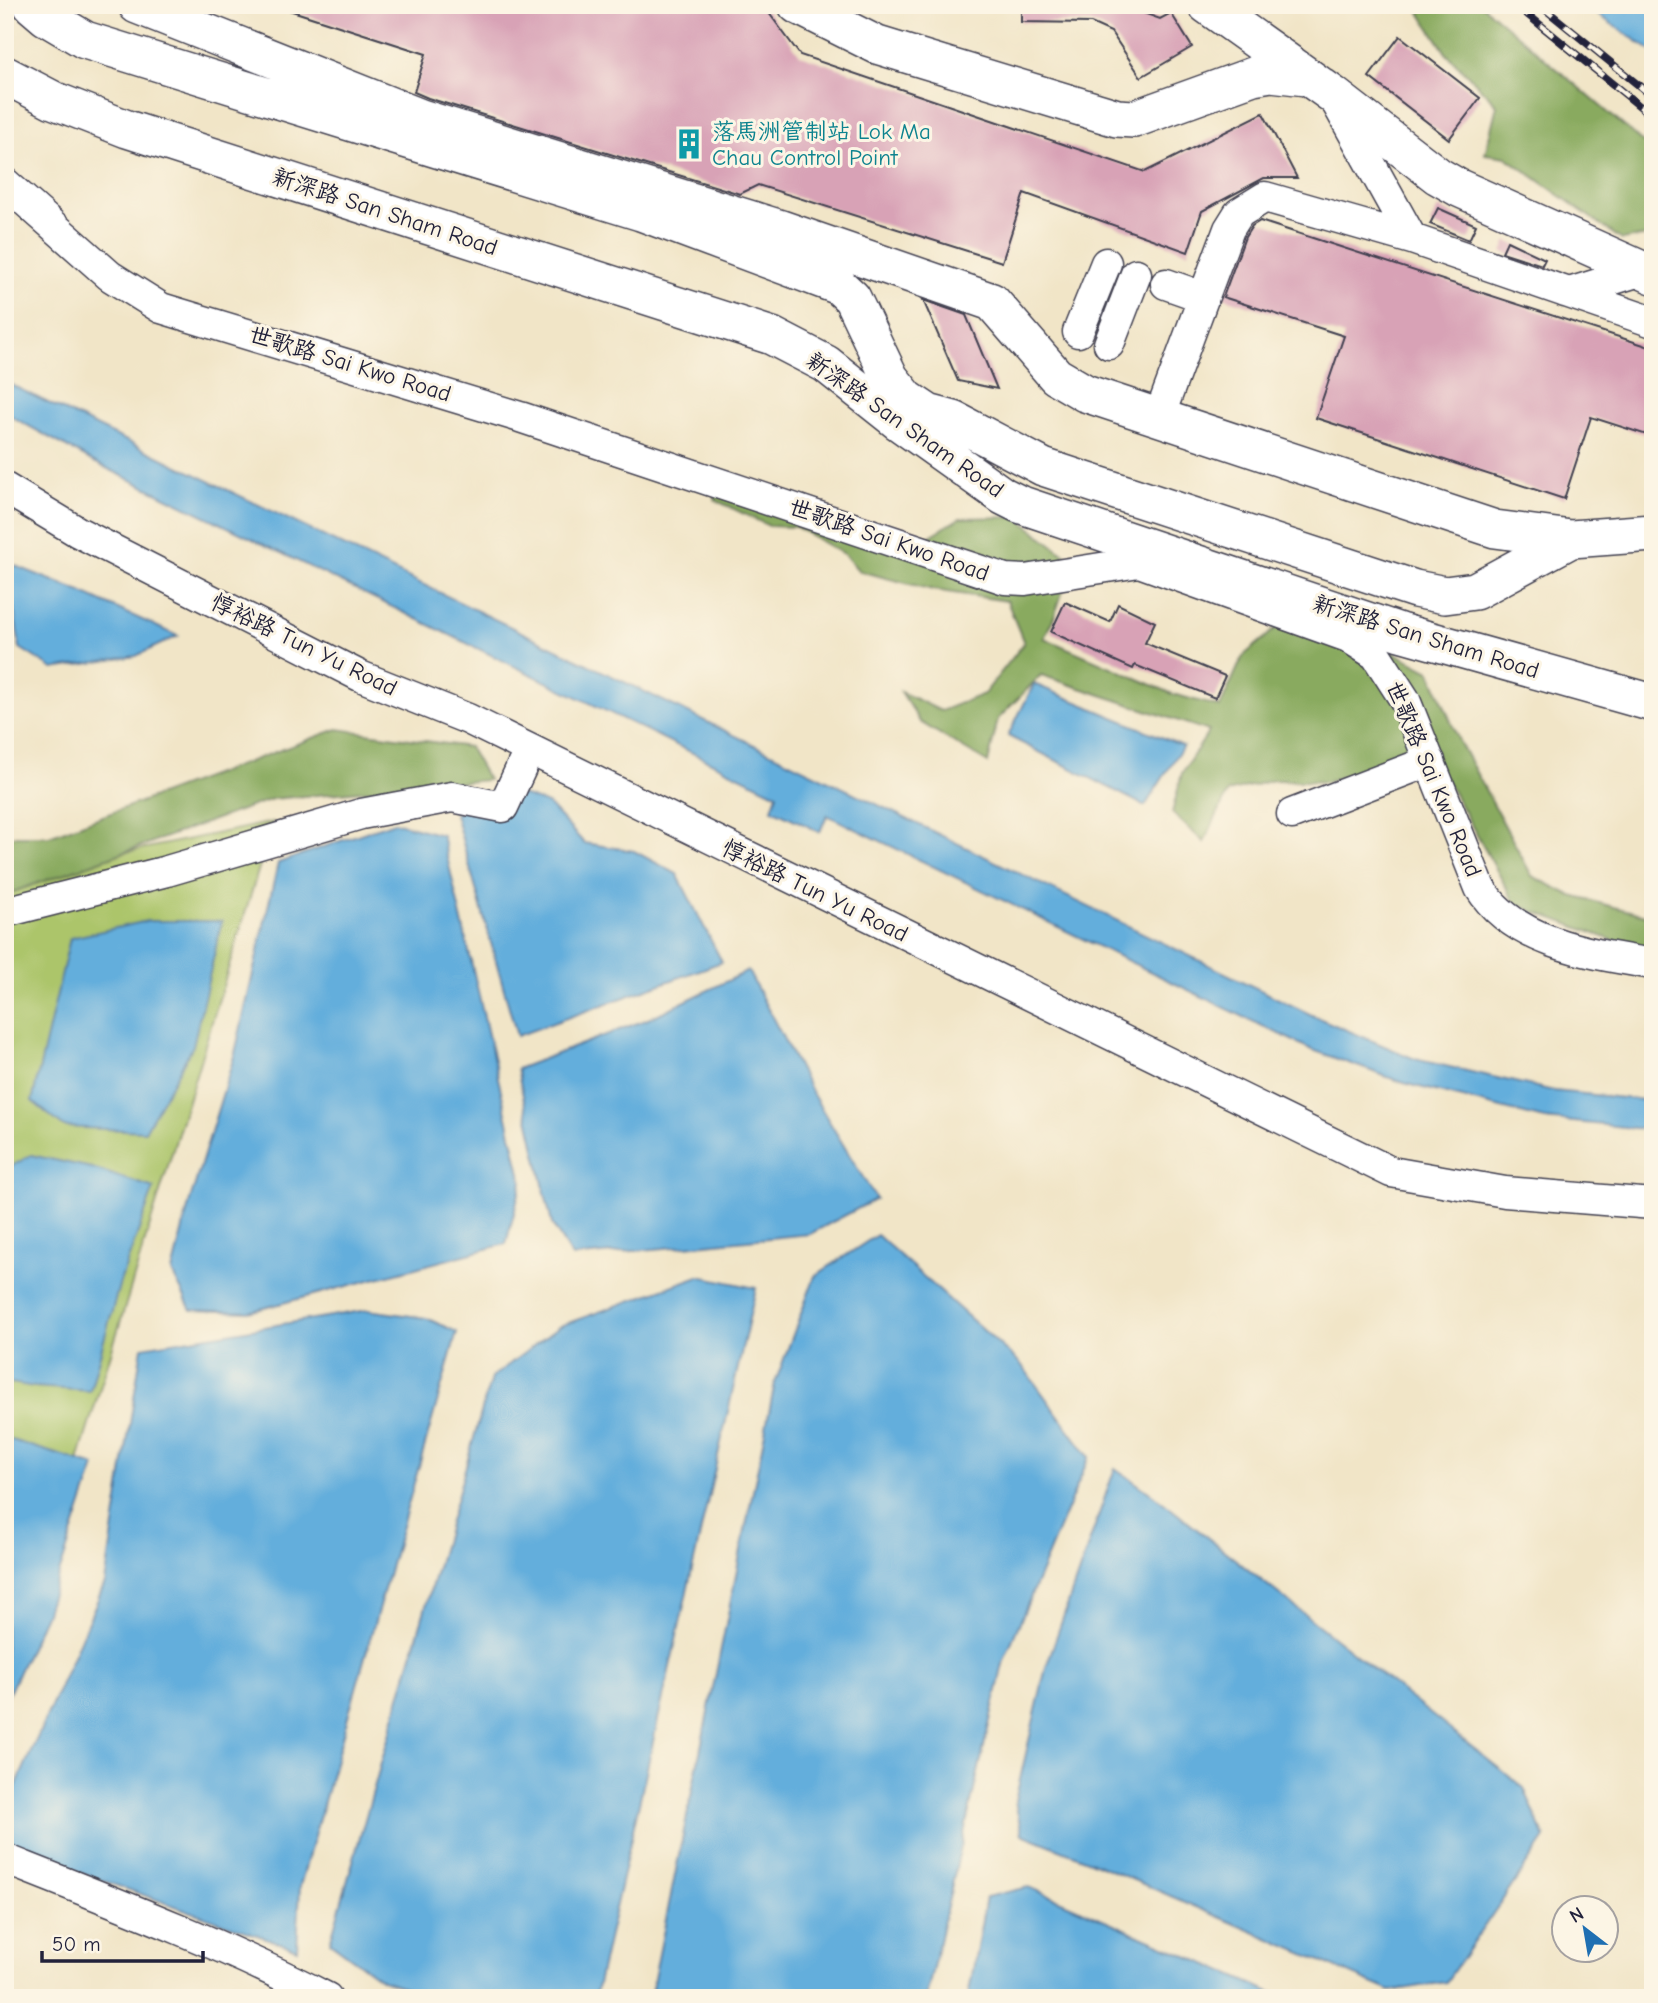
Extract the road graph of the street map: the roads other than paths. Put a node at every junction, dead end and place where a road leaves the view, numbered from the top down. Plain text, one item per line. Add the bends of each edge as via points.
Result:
1 (32, 5) edge
2 (137, 5) edge
3 (797, 5) edge
4 (1208, 5) edge
5 (5, 75) edge
6 (1319, 85) junction
7 (5, 183) edge
8 (1405, 228) junction
9 (1106, 263) dead end
10 (1648, 272) edge
11 (1136, 274) dead end
12 (1166, 284) dead end
13 (1569, 293) junction
14 (1203, 297) junction
15 (1653, 322) edge
16 (1078, 332) dead end
17 (1109, 344) dead end
18 (1159, 417) junction
19 (5, 488) edge
20 (1653, 533) edge
21 (1571, 539) junction
22 (1653, 703) edge
23 (529, 751) junction
24 (1430, 761) junction
25 (1292, 814) dead end
26 (5, 912) edge
27 (1653, 964) edge
28 (1653, 1204) edge
29 (5, 1859) edge
30 (327, 1998) edge

1 - 21 main road, 新深路 San Sham Road via 85,40 641,212 839,286 852,298 890,378 907,399 1043,467 1445,595 1475,591
2 - 18 main road, 新深路 San Sham Road via 421,118 781,229 992,303 1056,376 1085,393
3 - 6 main road via 877,45 1116,118 1134,118 1271,73
4 - 6 main road
5 - 22 main road, 新深路 San Sham Road via 127,129 772,336 826,364 899,422 1019,505 1400,632
6 - 8 street
6 - 10 main road via 1459,188
7 - 24 street, 世歌路 Sai Kwo Road via 110,275 161,308 520,416 1005,579 1025,580 1139,562 1348,637 1376,655 1390,674
8 - 13 street
8 - 14 street via 1265,197 1239,213 1228,229
9 - 16 street
10 - 13 street
11 - 17 street
12 - 14 street
13 - 15 street
14 - 18 street
18 - 21 main road, 新深路 San Sham Road via 1495,529
19 - 23 street, 惇裕路 Tun Yu Road via 78,533 360,676 468,719
20 - 21 main road, 新深路 San Sham Road
23 - 26 street via 503,807 452,797 361,814
23 - 28 street, 惇裕路 Tun Yu Road via 1391,1172 1505,1192
24 - 25 street
24 - 27 street, 世歌路 Sai Kwo Road via 1488,901 1524,928 1555,942
29 - 30 street via 189,1932

